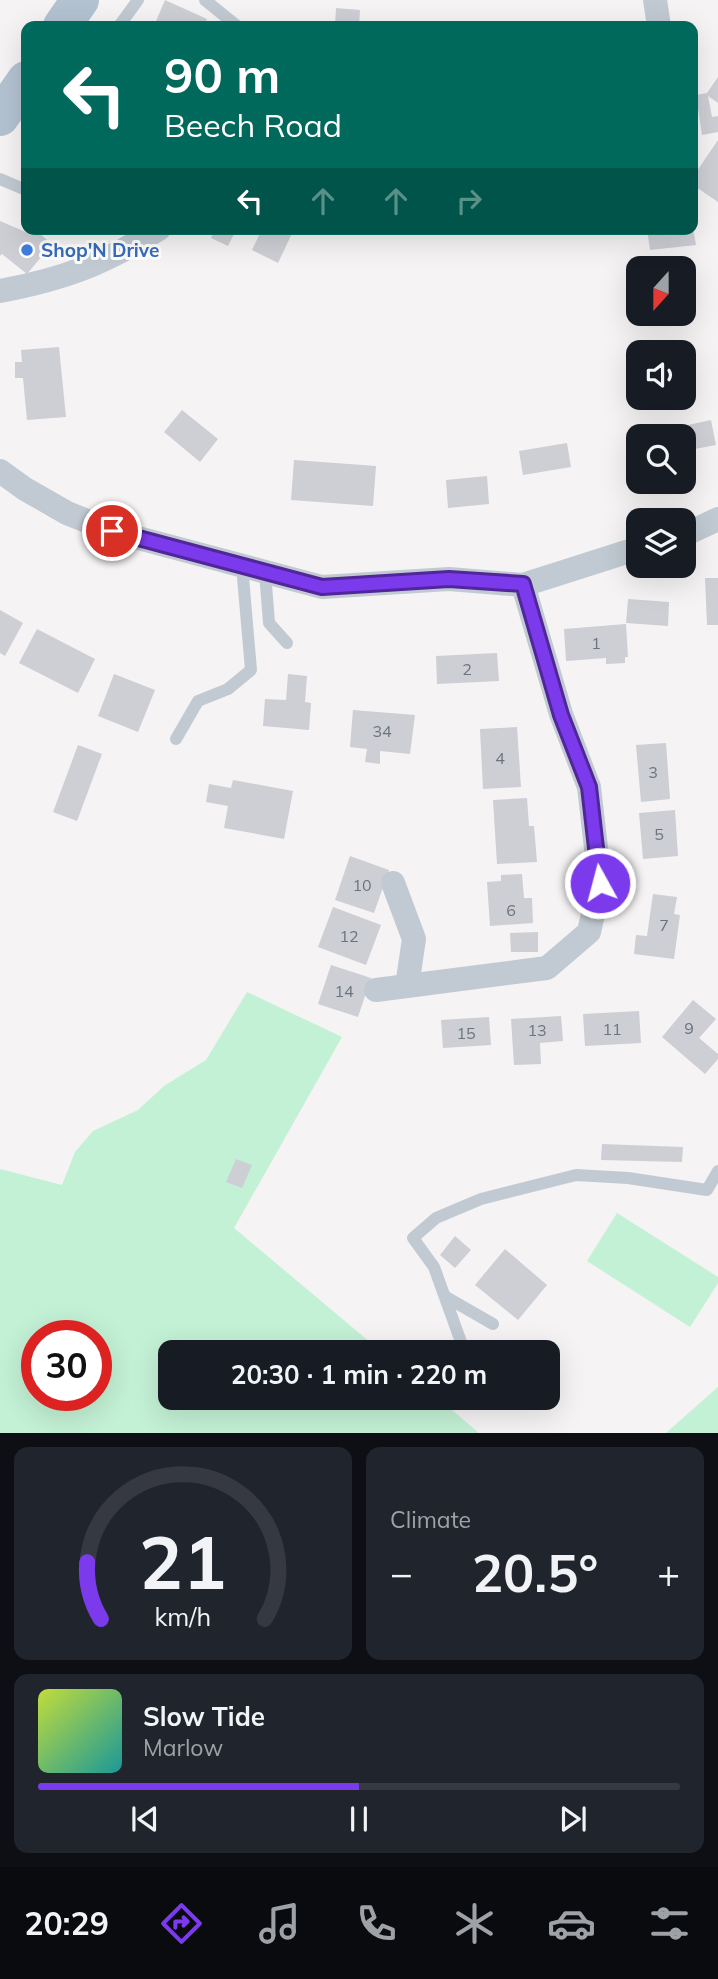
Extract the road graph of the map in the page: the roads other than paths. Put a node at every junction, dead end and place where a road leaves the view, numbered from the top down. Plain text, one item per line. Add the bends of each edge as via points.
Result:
1 (80, 0) edge
2 (138, 0) edge
3 (205, 0) edge
4 (655, 0) edge
5 (65, 21) edge
6 (123, 21) edge
7 (231, 21) edge
8 (658, 21) edge
9 (21, 87) edge
10 (0, 117) edge
11 (0, 179) edge
12 (21, 188) edge
13 (150, 235) edge
14 (0, 291) edge
15 (0, 471) edge
16 (718, 519) edge
17 (696, 529) edge
18 (626, 552) edge
19 (253, 569) junction
20 (523, 584) junction
21 (287, 643) dead end
22 (176, 738) dead end
23 (393, 883) dead end
24 (407, 986) junction
25 (376, 990) dead end
26 (718, 1171) edge
27 (446, 1297) junction
28 (493, 1324) dead end
29 (461, 1340) edge

1 - 5 main road
2 - 6 lane
3 - 7 lane
4 - 8 street
9 - 10 main road
11 - 12 lane
13 - 14 street via 117,256 53,281
15 - 19 street via 67,513 112,531
16 - 17 street
18 - 20 street
19 - 20 street via 322,587 449,579
19 - 21 lane via 269,623
19 - 22 lane via 251,670 229,689 198,701
20 - 24 street via 561,715 589,787 600,883 589,932 547,968
23 - 24 street via 415,939
24 - 25 street
26 - 27 lane via 707,1190 576,1174 481,1199 436,1218 413,1238 434,1267
27 - 28 lane
27 - 29 lane

